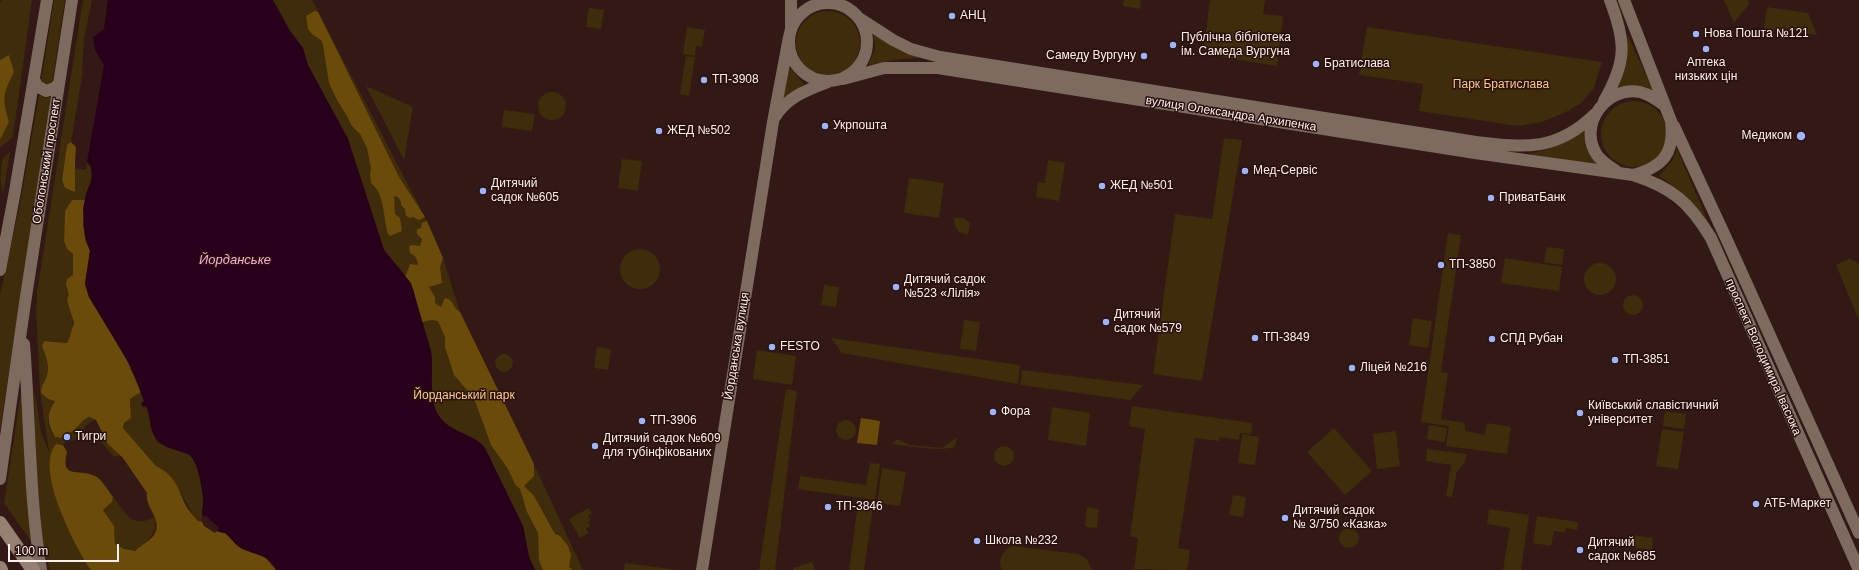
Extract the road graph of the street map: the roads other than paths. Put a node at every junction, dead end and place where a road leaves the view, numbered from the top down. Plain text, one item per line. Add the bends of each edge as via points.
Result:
1 (47, 0) edge
2 (72, 0) edge
3 (792, 0) edge
4 (840, 0) edge
5 (1610, 0) edge
6 (1624, 0) edge
7 (849, 9) junction
8 (859, 18) junction
9 (790, 34) junction
10 (34, 79) junction
11 (843, 79) junction
12 (830, 82) junction
13 (59, 83) junction
14 (1604, 103) junction
15 (1665, 106) junction
16 (1595, 114) junction
17 (1671, 121) junction
18 (773, 122) junction
19 (1618, 173) junction
20 (1633, 175) junction
21 (0, 270) edge
22 (22, 322) junction
23 (0, 478) edge
24 (0, 522) edge
25 (1859, 533) edge
26 (1854, 548) edge
27 (30, 565) edge
28 (41, 570) edge
29 (702, 570) edge
30 (1858, 570) edge

1 - 10 main road
2 - 13 main road, Оболонський проспект
3 - 9 main road, Йорданська вулиця
4 - 7 main road
5 - 14 main road via 1622,40 1618,71
6 - 15 main road
7 - 8 main road
7 - 9 main road via 834,3 818,4 798,17
8 - 11 main road via 867,34 866,52 858,68
8 - 16 main road, вулиця Олександра Архипенка via 911,49 940,57 1476,142 1532,146 1552,142 1580,128
9 - 12 main road via 792,57 799,69 810,77
9 - 18 main road, Йорданська вулиця
10 - 13 main road via 37,86 46,92
10 - 21 main road
11 - 12 main road
11 - 19 main road, вулиця Олександра Архипенка via 884,68 938,68 1474,153
12 - 18 main road, Йорданська вулиця via 795,96 781,107
13 - 22 main road, Оболонський проспект
14 - 15 main road via 1614,95 1640,92
14 - 16 main road
15 - 17 main road
16 - 19 main road via 1591,129 1596,154
17 - 20 main road via 1673,135 1665,157 1656,166
17 - 25 main road, проспект Володимира Івасюка
18 - 29 main road, Йорданська вулиця
19 - 20 main road
20 - 26 main road, проспект Володимира Івасюка via 1670,191 1686,203 1701,221
22 - 23 main road, Оболонський проспект
22 - 28 main road, Оболонський проспект via 28,385 31,467
24 - 27 main road
26 - 30 main road, проспект Володимира Івасюка

